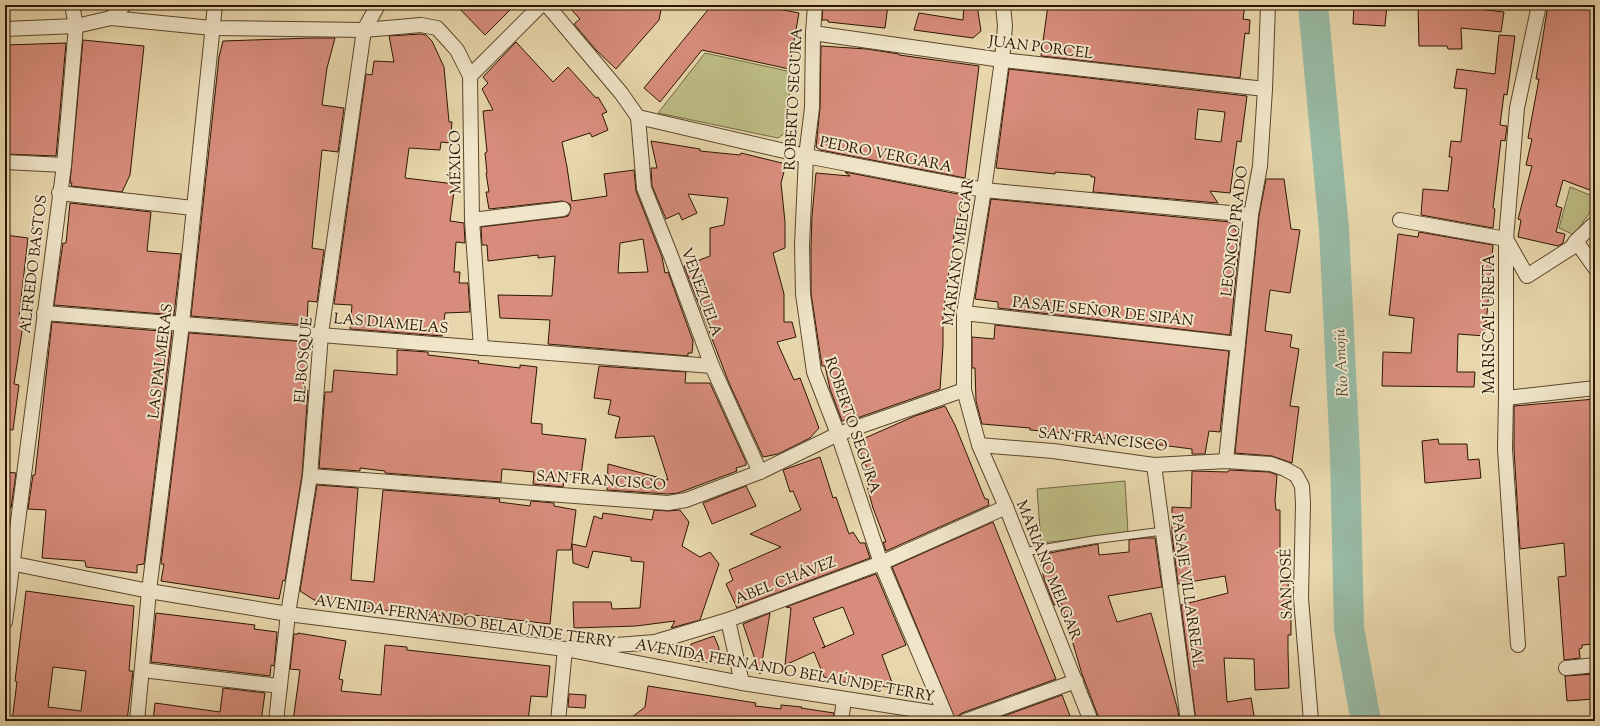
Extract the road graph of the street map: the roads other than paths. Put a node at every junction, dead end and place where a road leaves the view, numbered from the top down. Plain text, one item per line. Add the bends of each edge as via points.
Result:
1 (72, 5) edge
2 (124, 5) edge
3 (215, 5) edge
4 (378, 5) edge
5 (541, 5) edge
6 (547, 5) edge
7 (815, 5) edge
8 (1003, 5) edge
9 (1268, 5) edge
10 (1539, 5) edge
11 (111, 18) junction
12 (76, 26) junction
13 (212, 28) junction
14 (5, 29) edge
15 (364, 30) junction
16 (813, 33) junction
17 (1002, 60) junction
18 (470, 76) junction
19 (1265, 89) junction
20 (638, 117) junction
21 (806, 156) junction
22 (5, 162) edge
23 (64, 165) junction
24 (984, 190) junction
25 (59, 193) junction
26 (193, 208) junction
27 (563, 209) dead end
28 (1251, 215) junction
29 (472, 220) junction
30 (1400, 220) dead end
31 (1595, 223) edge
32 (1506, 239) junction
33 (1576, 241) junction
34 (1595, 268) edge
35 (44, 313) junction
36 (964, 313) junction
37 (182, 324) junction
38 (321, 334) junction
39 (1238, 344) junction
40 (481, 348) junction
41 (712, 366) junction
42 (1595, 388) edge
43 (964, 390) junction
44 (1506, 398) junction
45 (838, 434) junction
46 (979, 445) junction
47 (1226, 461) junction
48 (1271, 464) joint
49 (1154, 465) junction
50 (760, 472) junction
51 (310, 476) junction
52 (1006, 508) junction
53 (1163, 531) junction
54 (1024, 552) junction
55 (8, 562) edge
56 (881, 563) junction
57 (149, 592) junction
58 (288, 614) junction
59 (728, 620) junction
60 (5, 622) edge
61 (1518, 645) dead end
62 (565, 649) junction
63 (1595, 665) edge
64 (1566, 668) dead end
65 (142, 670) junction
66 (1076, 681) junction
67 (742, 683) junction
68 (280, 686) junction
69 (844, 700) junction
70 (946, 718) edge
71 (137, 721) edge
72 (276, 721) edge
73 (558, 721) edge
74 (841, 721) edge
75 (965, 721) edge
76 (1091, 721) edge
77 (1188, 721) edge
78 (1311, 721) edge

1 - 12 street, ALFREDO BASTOS
2 - 11 street
3 - 13 street, LAS PALMERAS
4 - 15 street, EL BOSQUE
5 - 18 street
6 - 20 street
7 - 16 street, ROBERTO SEGURA
8 - 17 street, MARIANO MELGAR via 1005,26
9 - 19 street, LEONCIO PRADO
10 - 32 street, MARISCAL URETA via 1517,108
11 - 12 street
11 - 13 street
12 - 14 street
12 - 23 street, ALFREDO BASTOS
13 - 15 street
13 - 26 street, LAS PALMERAS
15 - 18 street via 421,25 437,28 457,50
15 - 38 street, EL BOSQUE
16 - 17 street, JUAN PORCEL
16 - 21 street, ROBERTO SEGURA via 812,108
17 - 19 street, JUAN PORCEL
17 - 24 street, MARIANO MELGAR
18 - 29 street, MÉXICO
19 - 28 street, LEONCIO PRADO via 1260,166
20 - 21 street, PEDRO VERGARA
20 - 41 street, VENEZUELA via 644,188
21 - 24 street, PEDRO VERGARA
21 - 45 street, ROBERTO SEGURA via 802,294 814,372
22 - 23 street
23 - 25 street, ALFREDO BASTOS
24 - 28 street, PEDRO VERGARA
24 - 36 street, MARIANO MELGAR
25 - 26 street
25 - 35 street, ALFREDO BASTOS
26 - 37 street, LAS PALMERAS
27 - 29 street
28 - 39 street, LEONCIO PRADO
29 - 40 street, MÉXICO
30 - 32 street
31 - 33 street
32 - 33 street via 1527,276 1571,248
32 - 44 street, MARISCAL URETA
33 - 34 street
35 - 37 street, LAS DIAMELAS
35 - 55 street, ALFREDO BASTOS
36 - 39 street, PASAJE SEÑOR DE SIPÁN
36 - 43 street, MARIANO MELGAR
37 - 38 street, LAS DIAMELAS
37 - 57 street, LAS PALMERAS
38 - 40 street, LAS DIAMELAS
38 - 51 street, EL BOSQUE
39 - 47 street, LEONCIO PRADO
40 - 41 street, LAS DIAMELAS
41 - 50 street, VENEZUELA
42 - 44 street
43 - 45 street, SAN FRANCISCO
43 - 46 street, MARIANO MELGAR
44 - 61 street, MARISCAL URETA via 1505,449
45 - 50 street, SAN FRANCISCO
45 - 56 street, ROBERTO SEGURA
46 - 49 street, SAN FRANCISCO via 1053,451
46 - 52 street, MARIANO MELGAR
47 - 48 street, SAN FRANCISCO
47 - 49 street, SAN FRANCISCO
48 - 78 street, SAN JOSÉ via 1296,475 1302,486 1301,598
49 - 53 street, PASAJE VILLARREAL
50 - 51 street, SAN FRANCISCO via 686,500 668,503
51 - 58 street, EL BOSQUE
52 - 54 street, MARIANO MELGAR
52 - 56 street, ABEL CHÁVEZ
53 - 54 lane
53 - 77 street, PASAJE VILLARREAL
54 - 66 street, MARIANO MELGAR
55 - 57 street, AVENIDA FERNANDO BELAÚNDE TERRY
55 - 60 street, ALFREDO BASTOS
56 - 59 street, ABEL CHÁVEZ
56 - 70 street, ROBERTO SEGURA
57 - 58 street, AVENIDA FERNANDO BELAÚNDE TERRY
57 - 65 street, LAS PALMERAS
58 - 62 street, AVENIDA FERNANDO BELAÚNDE TERRY
58 - 68 street, EL BOSQUE
59 - 62 street, ABEL CHÁVEZ via 655,642
59 - 67 street
62 - 67 street, AVENIDA FERNANDO BELAÚNDE TERRY
62 - 73 street
63 - 64 street
65 - 68 street
65 - 71 street, LAS PALMERAS
66 - 75 street
66 - 76 street, MARIANO MELGAR
67 - 69 street, AVENIDA FERNANDO BELAÚNDE TERRY
68 - 72 street, EL BOSQUE
69 - 70 street, AVENIDA FERNANDO BELAÚNDE TERRY
69 - 74 street

